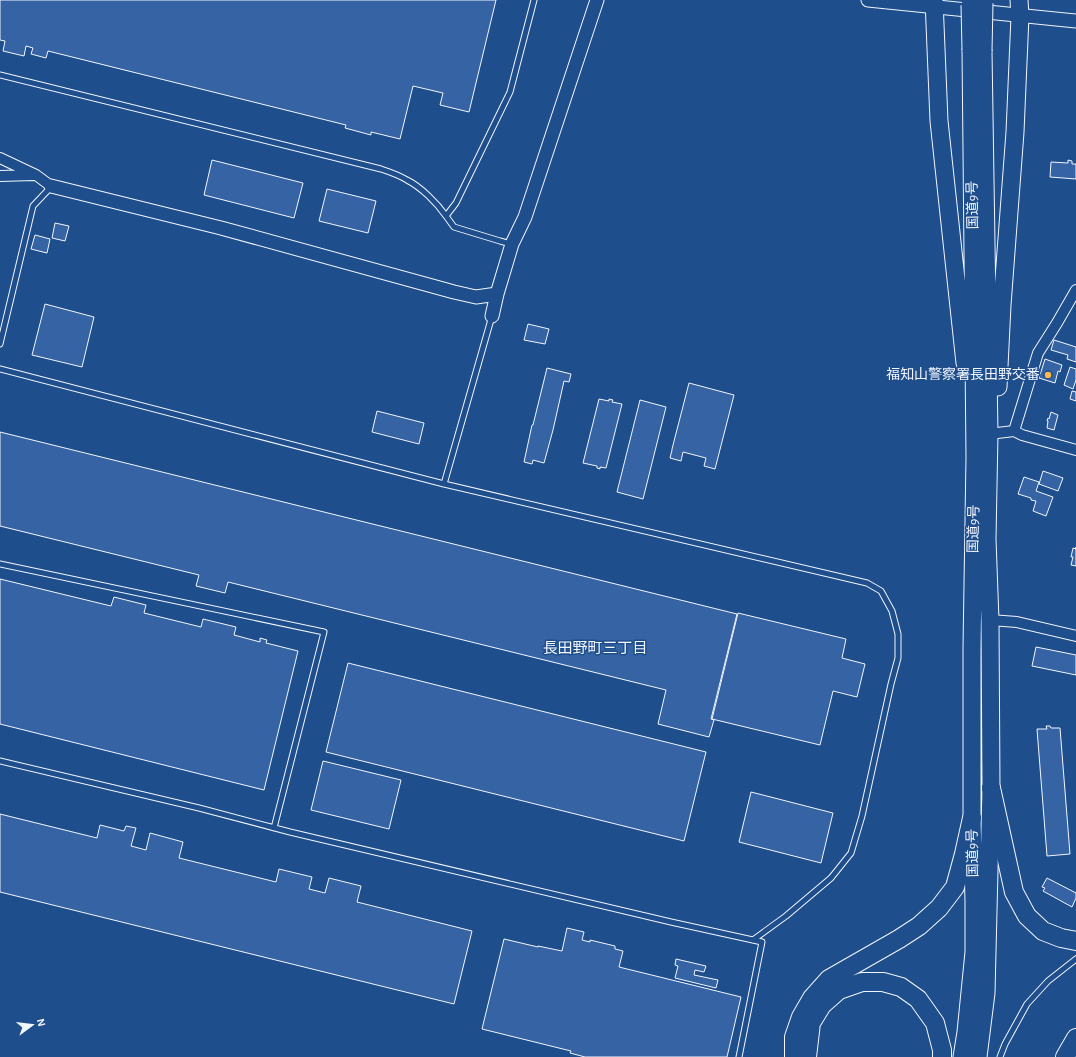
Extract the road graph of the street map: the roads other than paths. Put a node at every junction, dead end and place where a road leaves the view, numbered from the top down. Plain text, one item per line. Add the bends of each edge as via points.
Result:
1 (534, 0) edge
2 (597, 0) edge
3 (868, 0) edge
4 (977, 2) edge
5 (934, 4) edge
6 (1020, 8) edge
7 (1076, 21) edge
8 (977, 50) junction
9 (0, 75) edge
10 (0, 158) edge
11 (36, 175) junction
12 (0, 176) edge
13 (51, 186) junction
14 (446, 216) junction
15 (512, 244) junction
16 (1076, 290) edge
17 (497, 294) junction
18 (492, 316) joint
19 (0, 344) edge
20 (0, 369) edge
21 (1014, 431) junction
22 (989, 434) junction
23 (1076, 450) edge
24 (975, 457) junction
25 (444, 484) junction
26 (0, 564) edge
27 (990, 620) junction
28 (1076, 636) edge
29 (0, 761) edge
30 (991, 788) junction
31 (972, 818) junction
32 (274, 828) junction
33 (753, 940) junction
34 (1076, 941) edge
35 (1076, 959) edge
36 (1076, 1038) edge
37 (739, 1057) edge
38 (794, 1057) edge
39 (807, 1057) edge
40 (942, 1057) edge
41 (962, 1057) edge
42 (978, 1057) edge
43 (1000, 1057) edge
44 (1065, 1057) edge

1 - 14 lane via 510,92 456,202
2 - 15 street via 525,217
3 - 5 street
4 - 8 highway, 国道9号, bridge
5 - 6 street
5 - 24 highway via 939,121
6 - 7 street
6 - 22 highway via 1015,132 998,389
8 - 22 highway, 国道9号
8 - 24 highway, 国道9号
9 - 14 lane via 381,169 417,186
10 - 11 street
11 - 12 street
11 - 13 street
13 - 17 street via 221,228 454,292 476,297
13 - 19 lane via 33,206
14 - 15 lane via 454,227
15 - 17 street
16 - 21 street via 1038,353
17 - 18 street
18 - 25 lane
20 - 25 lane
21 - 22 street
21 - 23 street
22 - 27 highway, 国道9号 via 987,539
24 - 31 highway, 国道9号
25 - 33 lane via 867,583 881,591 892,611 898,634 898,658 862,816 851,853 831,878
26 - 32 lane via 324,632
27 - 28 street via 1018,622
27 - 30 highway, 国道9号
29 - 32 lane
30 - 34 highway via 1014,892 1027,916 1043,931
30 - 42 highway, 国道9号 via 986,993
31 - 38 highway via 955,887 939,908 919,926 829,980 812,998 801,1017 794,1037
31 - 41 highway, 国道9号 via 974,952
32 - 33 lane
33 - 37 lane via 762,942
35 - 43 lane via 1048,981 1027,1004
36 - 44 highway
39 - 40 highway via 811,1023 822,1005 839,990 862,982 883,982 901,987 918,999 935,1024

